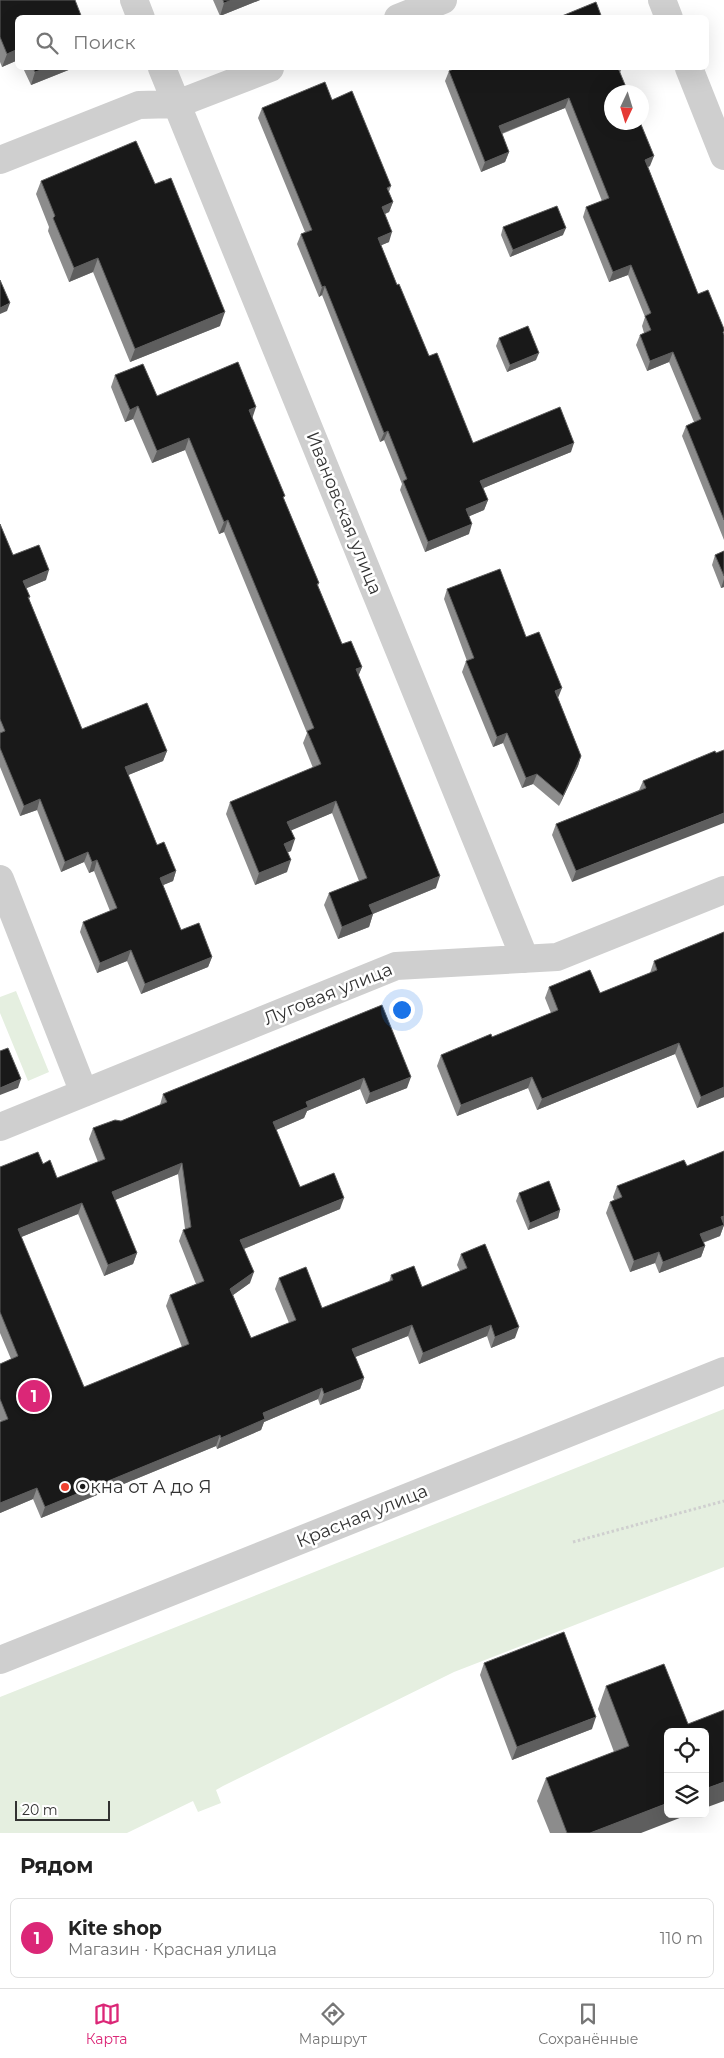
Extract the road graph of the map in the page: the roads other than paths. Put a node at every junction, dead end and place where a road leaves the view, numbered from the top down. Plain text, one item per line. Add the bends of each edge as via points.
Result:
1 (134, 0) edge
2 (443, 0) edge
3 (662, 0) edge
4 (140, 15) edge
5 (406, 15) edge
6 (668, 15) edge
7 (163, 70) edge
8 (265, 70) edge
9 (690, 70) edge
10 (177, 104) junction
11 (724, 156) edge
12 (0, 160) edge
13 (0, 879) edge
14 (724, 890) edge
15 (526, 959) junction
16 (84, 1093) junction
17 (0, 1127) edge
18 (724, 1371) edge
19 (0, 1660) edge

1 - 4 street
2 - 5 street
3 - 6 street
7 - 10 street, Ивановская улица
8 - 10 street
9 - 11 street
10 - 12 street via 139,105
10 - 15 street, Ивановская улица
13 - 16 street
14 - 15 street, Луговая улица via 556,957
15 - 16 street, Луговая улица via 396,966
16 - 17 street, Луговая улица
18 - 19 street, Красная улица

